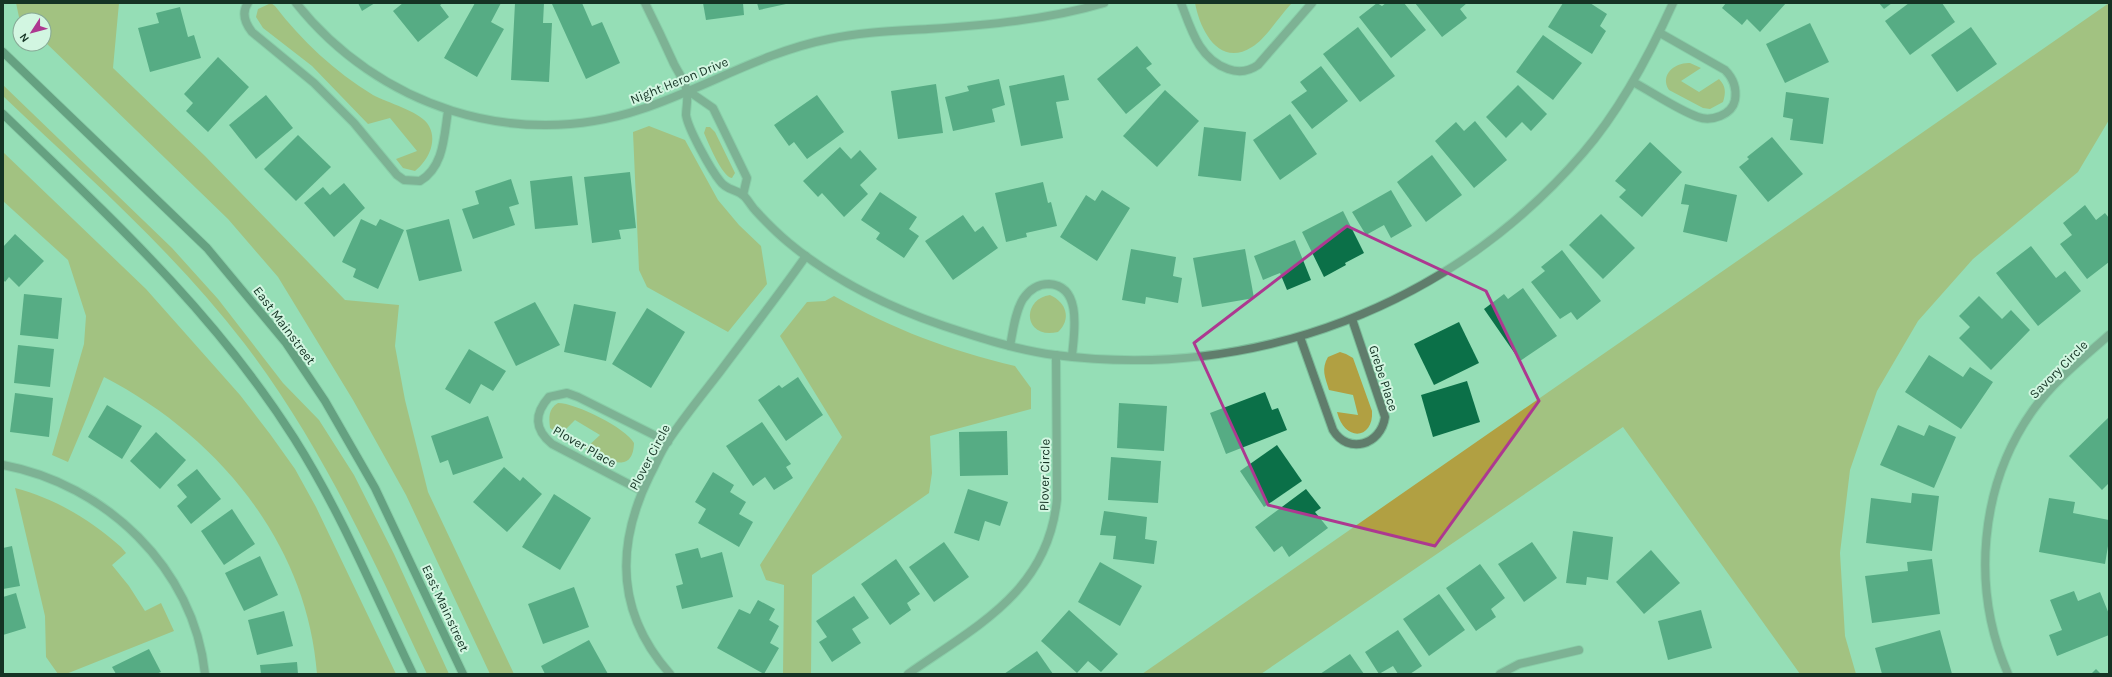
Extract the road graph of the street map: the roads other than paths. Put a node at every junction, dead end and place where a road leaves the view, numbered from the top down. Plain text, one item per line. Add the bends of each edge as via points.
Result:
1 (248, 3) edge
2 (296, 3) edge
3 (645, 3) edge
4 (1104, 3) edge
5 (1181, 3) edge
6 (1312, 3) edge
7 (1673, 3) edge
8 (1660, 33) junction
9 (3, 52) edge
10 (1633, 82) junction
11 (687, 90) junction
12 (448, 111) junction
13 (3, 114) edge
14 (743, 195) junction
15 (806, 256) junction
16 (1352, 320) junction
17 (2109, 335) edge
18 (1300, 337) junction
19 (1010, 346) junction
20 (1056, 355) junction
21 (1072, 356) junction
22 (668, 442) junction
23 (3, 465) edge
24 (642, 491) junction
25 (1579, 650) dead end
26 (205, 674) edge
27 (413, 674) edge
28 (463, 674) edge
29 (670, 674) edge
30 (908, 674) edge
31 (1500, 674) edge
32 (2008, 674) edge

1 - 12 street via 244,16 252,32 314,83 354,123 404,180 420,181 434,169 443,143
2 - 12 street, Night Heron Drive via 313,25 354,62 414,96
3 - 11 street
4 - 11 street, Night Heron Drive via 1070,12 1000,24 872,33 819,41 772,55
5 - 6 street via 1195,40 1203,52 1220,66 1241,72 1258,66
7 - 8 street
8 - 10 street
8 - 10 street via 1725,70 1735,84 1734,103 1729,111 1716,118 1698,118
9 - 28 main road, East Mainstreet via 207,248 286,343 325,401 375,488
10 - 16 street via 1585,151 1513,222 1454,267
11 - 12 street, Night Heron Drive via 621,115 580,122 515,124
11 - 14 street via 713,108 747,178
11 - 14 street via 686,119 711,168 724,187
13 - 27 main road via 140,246 234,353 281,419 313,470
14 - 15 street via 768,223
15 - 19 street via 873,297 929,321
15 - 22 street, Plover Circle
16 - 18 street
16 - 18 street, Grebe Place via 1385,418 1384,425 1372,440 1362,444 1342,442 1333,430
17 - 32 street, Savory Circle via 2070,370 2034,409 2012,446 1997,486 1985,544 1986,590 1992,627
18 - 21 street via 1230,353 1176,359 1120,360
19 - 20 street
19 - 21 street via 1023,299 1034,288 1050,284 1063,290 1073,305 1075,323
20 - 21 street
20 - 30 street, Plover Circle via 1057,499 1055,517 1045,549 1027,580 1007,602
22 - 24 street, Plover Circle
22 - 24 street, Plover Place via 567,393 549,397 539,411 539,428 552,444
23 - 26 street via 38,473 70,486 107,510 138,537 166,570 186,606 200,647
24 - 29 street, Plover Circle via 627,538 628,590 639,627 658,660
25 - 31 street via 1519,664

